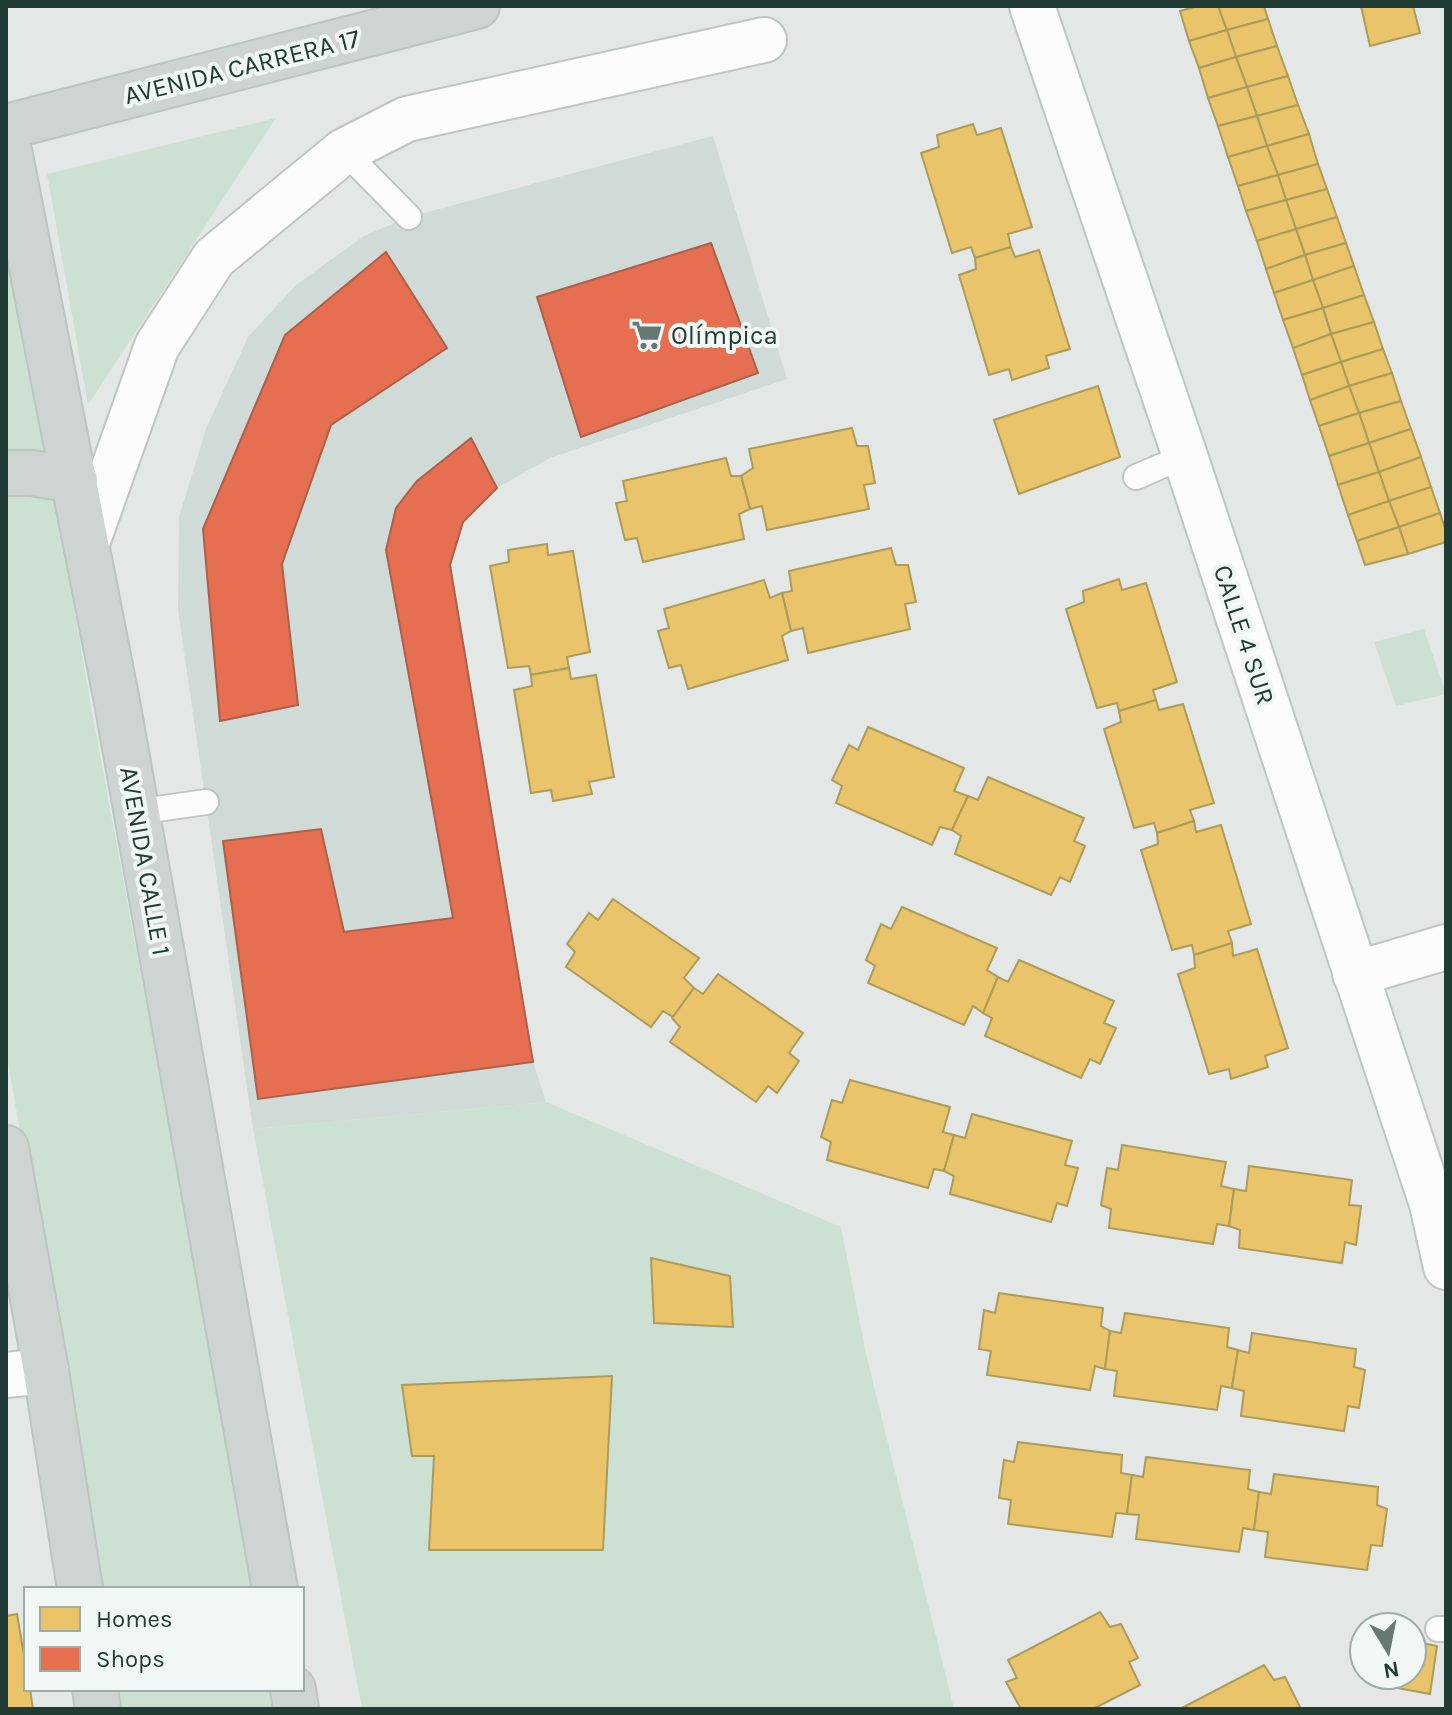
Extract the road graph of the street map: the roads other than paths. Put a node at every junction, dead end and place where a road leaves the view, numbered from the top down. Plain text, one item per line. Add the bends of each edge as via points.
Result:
1 (477, 6) edge
2 (1032, 6) edge
3 (764, 40) dead end
4 (6, 127) edge
5 (6, 135) edge
6 (344, 151) junction
7 (409, 217) dead end
8 (1185, 456) junction
9 (6, 473) edge
10 (1136, 477) dead end
11 (75, 480) junction
12 (87, 543) junction
13 (206, 802) dead end
14 (136, 812) junction
15 (1446, 947) edge
16 (1355, 974) junction
17 (6, 1148) edge
18 (1446, 1267) edge
19 (26, 1373) edge
20 (80, 1587) edge
21 (275, 1587) edge

1 - 4 main road, AVENIDA CARRERA 17
2 - 8 main road, CALLE 4 SUR
3 - 6 main road via 407,119
5 - 11 main road, AVENIDA CALLE 1
6 - 7 lane
6 - 12 main road via 205,271 157,346
8 - 10 lane
8 - 16 main road, CALLE 4 SUR
9 - 11 main road
11 - 12 main road, AVENIDA CALLE 1
12 - 14 main road, AVENIDA CALLE 1
13 - 14 lane
14 - 21 main road, AVENIDA CALLE 1
15 - 16 main road
16 - 18 main road, CALLE 4 SUR via 1432,1204
17 - 19 main road
19 - 20 main road

